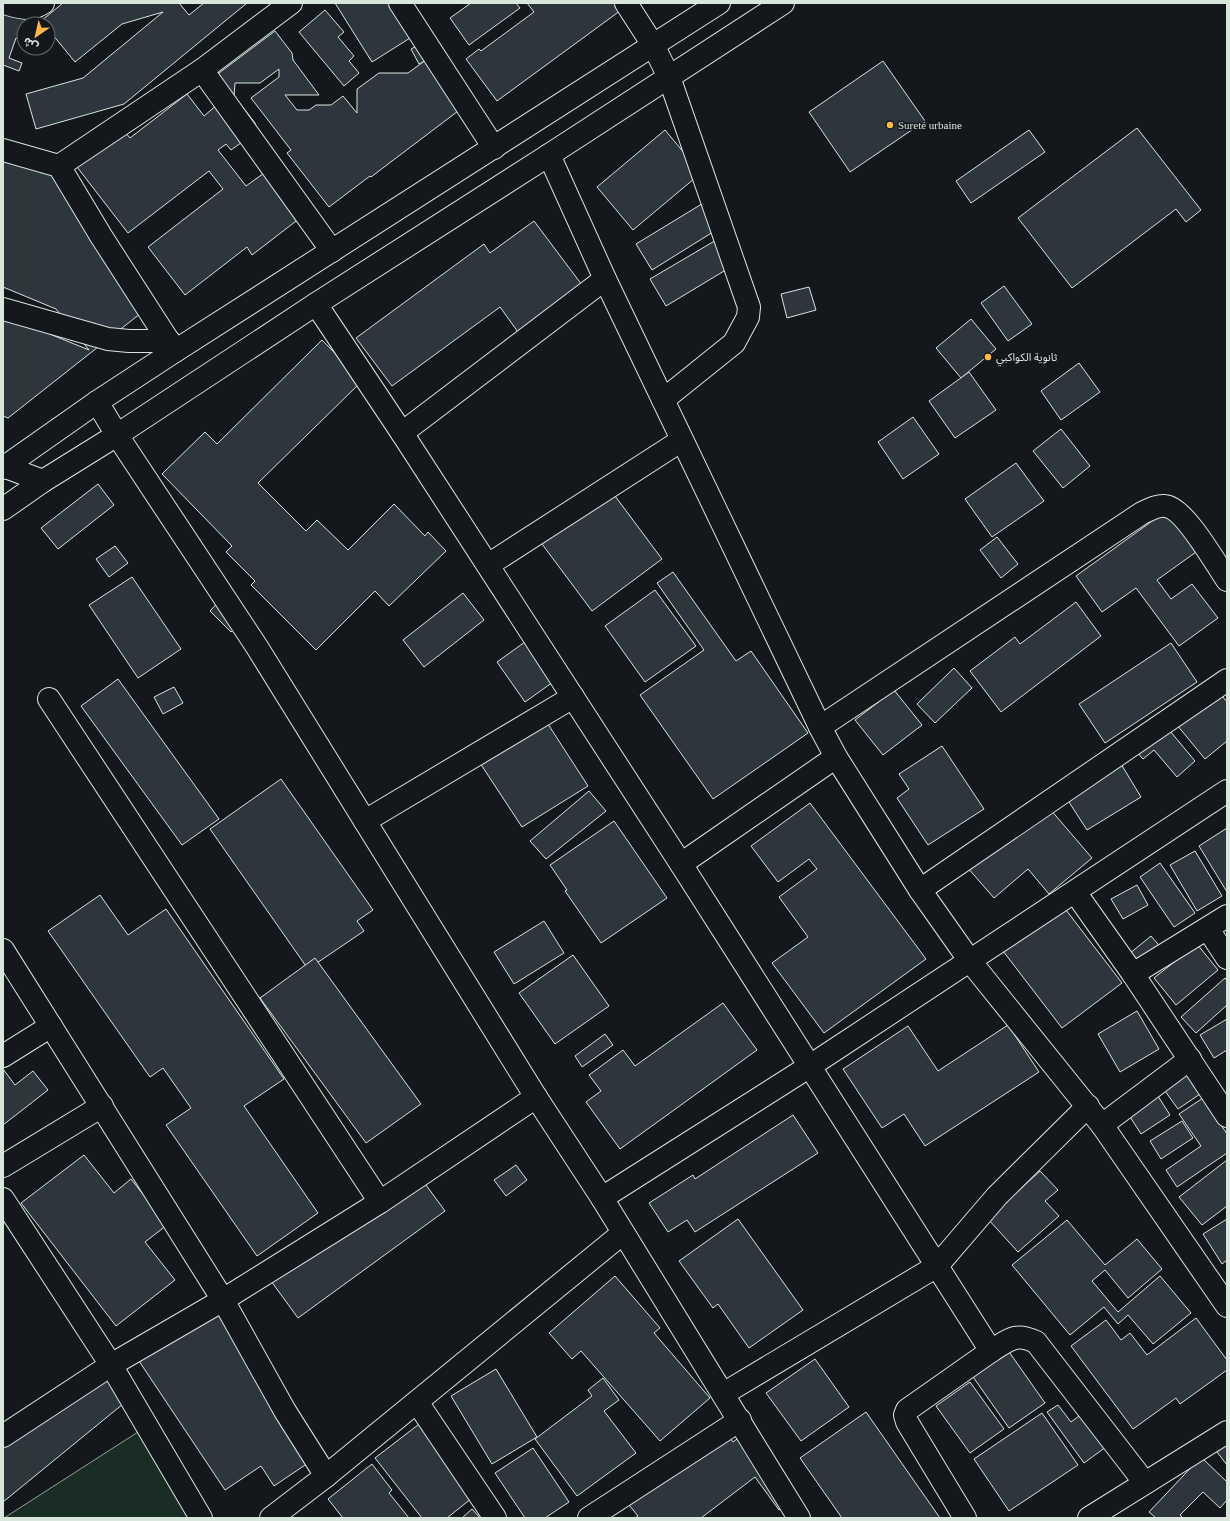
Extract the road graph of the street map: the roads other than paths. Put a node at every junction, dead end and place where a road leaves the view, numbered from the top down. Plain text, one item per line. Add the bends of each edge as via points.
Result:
1 (4, 3) edge
2 (43, 3) edge
3 (291, 3) edge
4 (400, 3) edge
5 (626, 3) edge
6 (719, 3) edge
7 (783, 3) edge
8 (653, 45) junction
9 (202, 70) junction
10 (669, 77) junction
11 (494, 148) junction
12 (3, 150) edge
13 (549, 155) junction
14 (59, 166) junction
15 (332, 251) junction
16 (605, 279) junction
17 (316, 304) junction
18 (3, 309) edge
19 (172, 346) junction
20 (663, 400) junction
21 (97, 402) junction
22 (402, 433) junction
23 (117, 435) junction
24 (682, 440) junction
25 (4, 467) edge
26 (43, 481) junction
27 (3, 509) edge
28 (488, 565) junction
29 (1227, 580) edge
30 (1227, 680) edge
31 (573, 697) junction
32 (49, 699) dead end
33 (820, 727) junction
34 (836, 758) junction
35 (1226, 792) edge
36 (365, 821) junction
37 (681, 864) junction
38 (920, 890) junction
39 (1075, 892) junction
40 (1227, 916) edge
41 (1208, 929) junction
42 (3, 950) edge
43 (1227, 958) edge
44 (970, 961) junction
45 (1133, 974) junction
46 (51, 1026) junction
47 (3, 1056) edge
48 (1190, 1059) junction
49 (810, 1066) junction
50 (536, 1097) junction
51 (102, 1106) junction
52 (1088, 1106) junction
53 (1227, 1116) edge
54 (1102, 1125) junction
55 (3, 1166) edge
56 (602, 1198) junction
57 (3, 1199) edge
58 (380, 1202) junction
59 (623, 1234) junction
60 (937, 1266) junction
61 (223, 1300) junction
62 (1227, 1306) edge
63 (991, 1352) junction
64 (111, 1365) junction
65 (723, 1394) junction
66 (417, 1402) junction
67 (740, 1420) junction
68 (1227, 1432) edge
69 (3, 1436) edge
70 (326, 1476) junction
71 (1145, 1483) junction
72 (296, 1511) edge
73 (1101, 1515) edge
74 (201, 1518) edge
75 (271, 1518) edge
76 (495, 1518) edge
77 (589, 1518) edge
78 (800, 1518) edge
79 (965, 1518) edge

1 - 2 street via 25,9
3 - 9 street
4 - 11 street
5 - 8 street
6 - 8 street
7 - 10 street
8 - 10 street
8 - 11 street
9 - 14 street
9 - 15 street
10 - 13 street
10 - 20 street via 749,307 748,317 734,343
11 - 15 street
12 - 14 street
13 - 16 street
13 - 17 street
14 - 19 street
15 - 19 street
16 - 20 street
16 - 22 street
17 - 22 street
17 - 23 street
18 - 19 street via 108,339
19 - 21 street
20 - 24 street
21 - 23 street
21 - 25 street
22 - 28 street
23 - 26 street
23 - 36 street via 257,647
24 - 28 street
24 - 33 street
25 - 26 street
26 - 27 street
28 - 31 street
29 - 33 street via 1189,523 1178,512 1166,506 1154,508 1142,513
30 - 38 street
31 - 36 street
31 - 37 street
32 - 58 street
33 - 34 street
34 - 37 street
34 - 38 street
35 - 39 street
36 - 50 street
37 - 49 street
38 - 44 street
39 - 44 street
39 - 45 street
40 - 41 street
41 - 43 street
41 - 45 street
42 - 46 street
44 - 49 street
44 - 52 street
45 - 48 street
46 - 47 street
46 - 51 street
48 - 53 street
48 - 54 street
49 - 56 street
49 - 60 street
50 - 56 street
50 - 58 street
51 - 55 street
51 - 61 street
52 - 54 street
52 - 60 street via 997,1196
54 - 62 street
56 - 59 street
57 - 64 street
58 - 61 street
59 - 65 street
59 - 66 street
60 - 63 street
60 - 65 street
61 - 64 street
61 - 70 street via 285,1411
63 - 71 street via 1012,1338 1026,1338 1036,1342
63 - 79 street via 907,1410 905,1415
64 - 69 street
64 - 74 street
65 - 67 street
66 - 70 street
66 - 76 street
67 - 77 street
67 - 78 street
68 - 71 street
70 - 72 street
71 - 73 street
72 - 75 street

